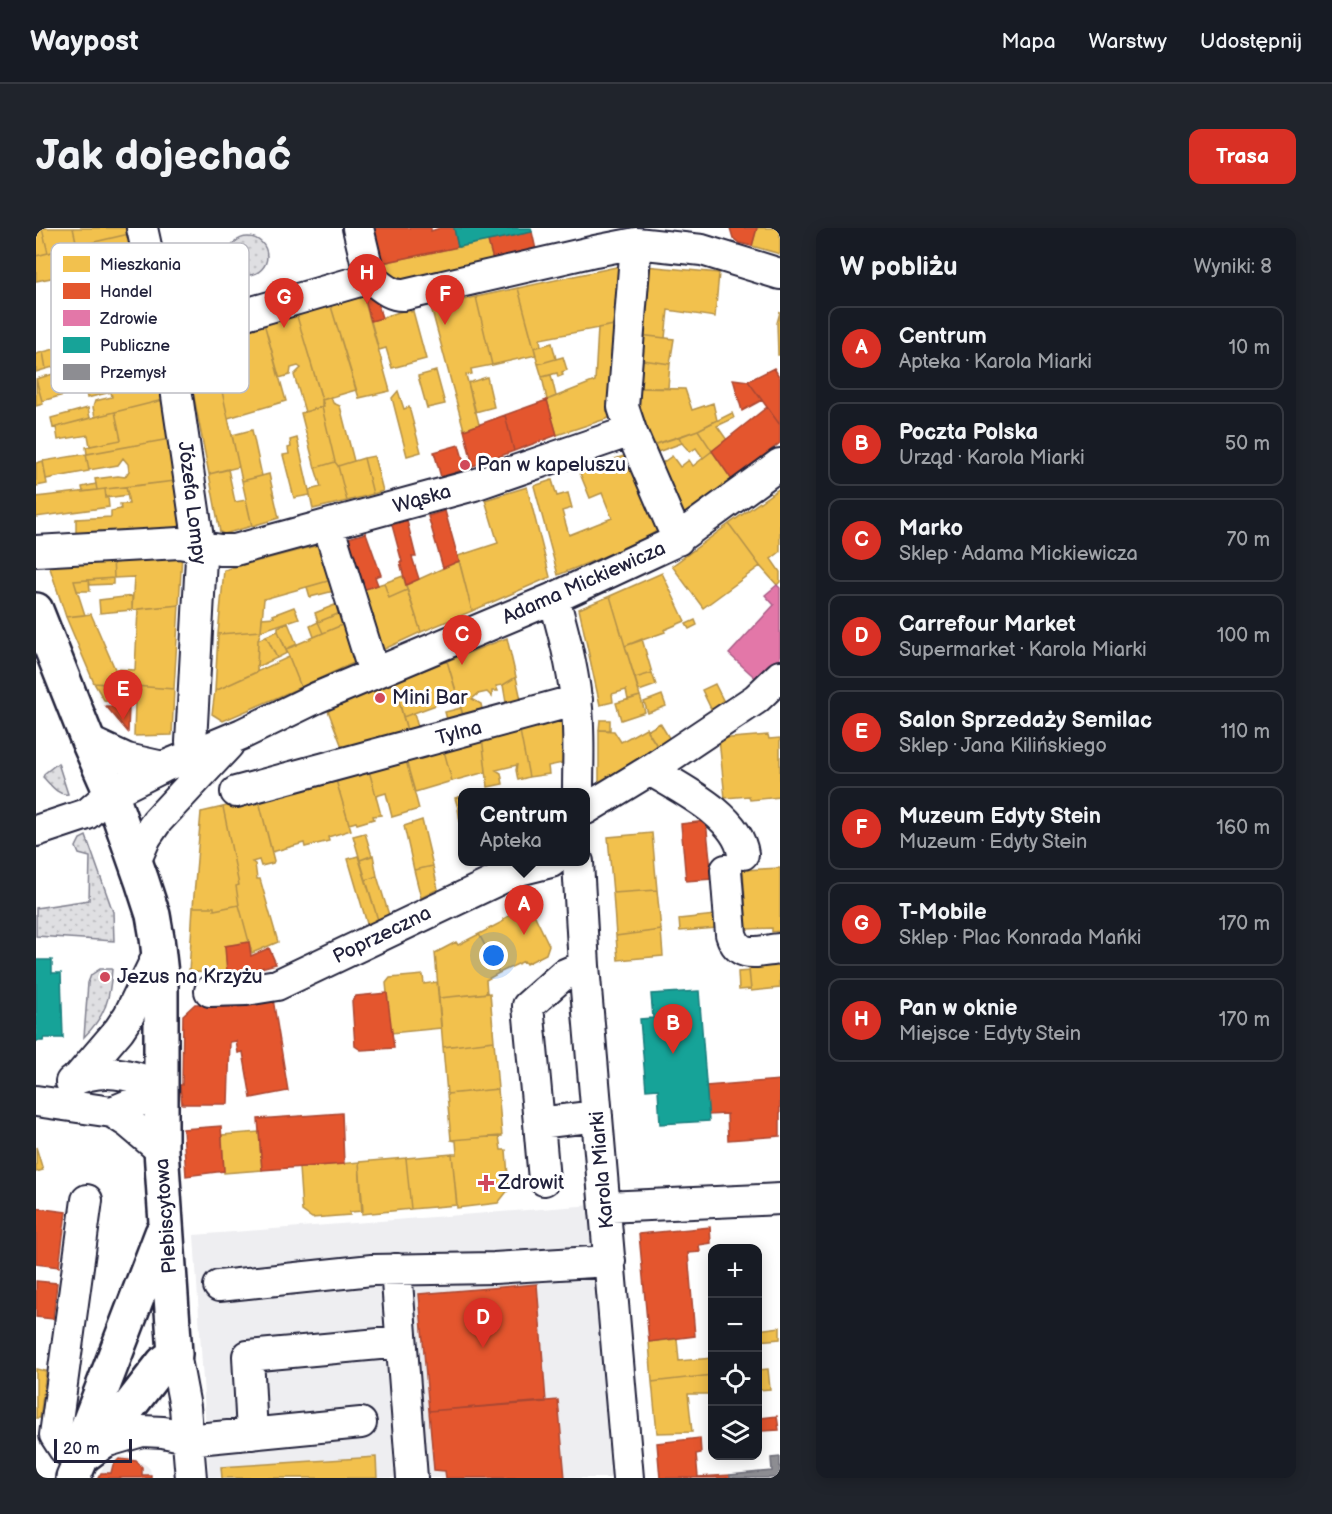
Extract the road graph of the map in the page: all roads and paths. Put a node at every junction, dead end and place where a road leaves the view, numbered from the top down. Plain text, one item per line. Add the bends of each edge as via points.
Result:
1 (142, 228) edge
2 (358, 228) edge
3 (702, 239) edge
4 (145, 243) edge
5 (636, 243) junction
6 (780, 273) edge
7 (370, 279) junction
8 (249, 313) edge
9 (175, 393) edge
10 (631, 431) junction
11 (780, 464) edge
12 (328, 525) junction
13 (678, 540) junction
14 (201, 546) junction
15 (36, 551) edge
16 (554, 598) junction
17 (36, 610) edge
18 (374, 674) junction
19 (780, 676) edge
20 (577, 699) junction
21 (242, 734) junction
22 (88, 741) junction
23 (191, 742) dead end
24 (163, 767) junction
25 (650, 770) junction
26 (578, 788) edge
27 (236, 792) dead end
28 (111, 793) junction
29 (590, 806) edge
30 (38, 822) edge
31 (135, 862) junction
32 (533, 866) edge
33 (578, 866) edge
34 (780, 949) edge
35 (159, 953) junction
36 (584, 966) junction
37 (210, 991) dead end
38 (78, 1078) junction
39 (160, 1086) junction
40 (36, 1095) edge
41 (36, 1101) edge
42 (112, 1112) junction
43 (597, 1116) junction
44 (539, 1122) junction
45 (161, 1150) junction
46 (544, 1180) dead end
47 (780, 1199) edge
48 (87, 1200) dead end
49 (606, 1207) junction
50 (165, 1225) junction
51 (610, 1261) junction
52 (396, 1269) junction
53 (219, 1286) dead end
54 (401, 1342) junction
55 (175, 1354) junction
56 (361, 1423) dead end
57 (252, 1434) junction
58 (188, 1437) junction
59 (85, 1459) edge
60 (191, 1478) edge
61 (412, 1478) edge
62 (628, 1478) edge

1 - 4 street, Józefa Lompy
2 - 7 street
3 - 5 street
3 - 6 street
5 - 7 street via 404,296 396,296
5 - 10 street via 623,398
7 - 8 street
9 - 14 street, Józefa Lompy
10 - 12 street, Wąska via 484,482
10 - 13 street
11 - 13 street, Adama Mickiewicza
12 - 14 street, Wąska via 235,550
12 - 18 street
13 - 16 street, Adama Mickiewicza
14 - 15 street, Wąska via 179,543
14 - 23 street, Józefa Lompy
16 - 18 street, Adama Mickiewicza
16 - 20 street
17 - 22 main road, Plebiscytowa
18 - 21 street, Adama Mickiewicza
19 - 25 street via 756,699
20 - 26 street
20 - 27 street, Tylna
21 - 24 street, Adama Mickiewicza
21 - 31 street, Adama Mickiewicza via 171,804 146,837
22 - 24 street via 127,759
22 - 28 main road, Plebiscytowa
24 - 28 street, Adama Mickiewicza
25 - 29 street
25 - 34 street via 714,811 738,836 731,934 734,943 747,953
28 - 30 street, Adama Mickiewicza via 87,814
28 - 31 main road, Plebiscytowa
31 - 35 main road, Plebiscytowa via 153,915
32 - 37 street, Poprzeczna via 277,985
33 - 36 street, Karola Miarki
35 - 38 street via 129,1015
35 - 39 main road, Plebiscytowa
36 - 43 street, Karola Miarki
36 - 44 street via 563,975 528,1006
38 - 39 street via 116,1073
38 - 40 street
39 - 42 street via 139,1101
39 - 45 main road, Plebiscytowa
41 - 42 street
42 - 45 street
43 - 44 street
43 - 49 street, Karola Miarki
44 - 46 street
45 - 50 main road, Plebiscytowa
47 - 49 street
48 - 59 street via 55,1435 64,1449
49 - 51 street, Karola Miarki
50 - 55 main road, Plebiscytowa
50 - 59 main road via 84,1436
51 - 52 street
51 - 62 street, Karola Miarki
52 - 53 street
52 - 54 street
54 - 57 street via 248,1356
54 - 61 street
55 - 58 street, Plebiscytowa
55 - 59 main road via 163,1363
56 - 57 street
57 - 58 street
58 - 59 street via 142,1431
58 - 60 street, Plebiscytowa

